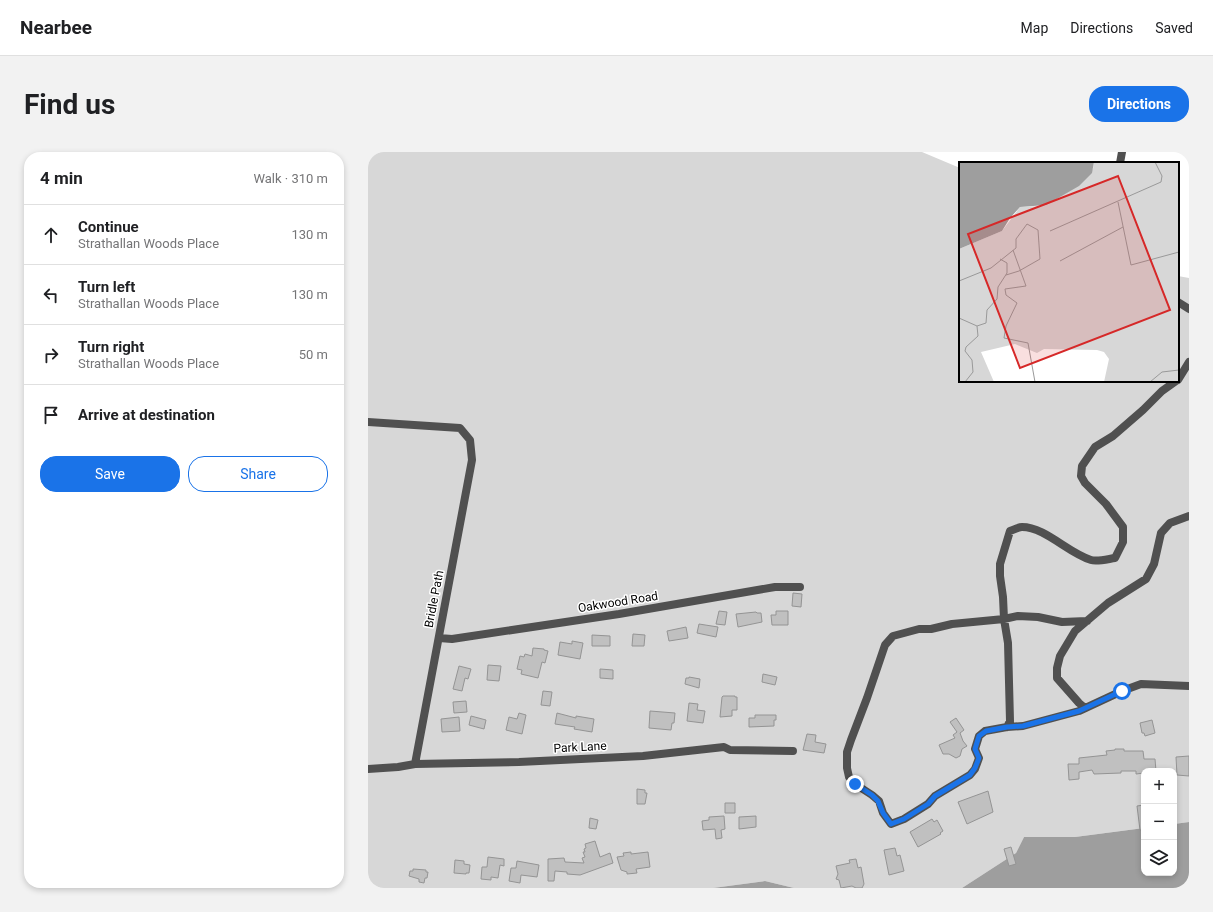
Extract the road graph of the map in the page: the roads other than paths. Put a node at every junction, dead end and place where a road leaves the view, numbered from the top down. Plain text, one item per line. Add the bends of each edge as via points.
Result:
1 (1122, 152) edge
2 (1120, 162) edge
3 (1179, 303) edge
4 (1189, 309) edge
5 (1189, 362) edge
6 (1179, 377) edge
7 (1174, 382) edge
8 (368, 422) edge
9 (1189, 516) edge
10 (800, 587) dead end
11 (1004, 619) junction
12 (1087, 621) junction
13 (439, 638) junction
14 (1189, 686) edge
15 (1085, 708) junction
16 (1007, 727) junction
17 (793, 751) dead end
18 (415, 764) junction
19 (368, 769) edge

1 - 2 street
3 - 4 street
5 - 6 street
7 - 11 street via 1113,436 1095,447 1082,466 1081,476 1085,483 1106,504 1123,527 1123,542 1115,558 1092,561 1034,529 1021,527 1010,532 1000,564
8 - 13 street, Bridle Path via 460,428 470,440 472,460
9 - 12 street via 1170,523 1161,533 1154,564 1146,579 1108,603
10 - 13 street, Oakwood Road via 775,587 612,615 452,639
11 - 12 street via 1018,616 1062,622
11 - 16 street via 1008,643 1010,721
11 - 16 street via 919,629 893,636 885,645 847,752 849,777 878,801 891,824 904,819 970,775 979,758 975,749 979,736 986,731
12 - 15 street via 1075,631 1060,656 1057,668 1057,678
13 - 18 street, Bridle Path
14 - 15 street via 1141,684
15 - 16 street via 1023,726
17 - 18 street, Park Lane via 730,750 724,747 643,756
18 - 19 street, Park Lane via 398,768

